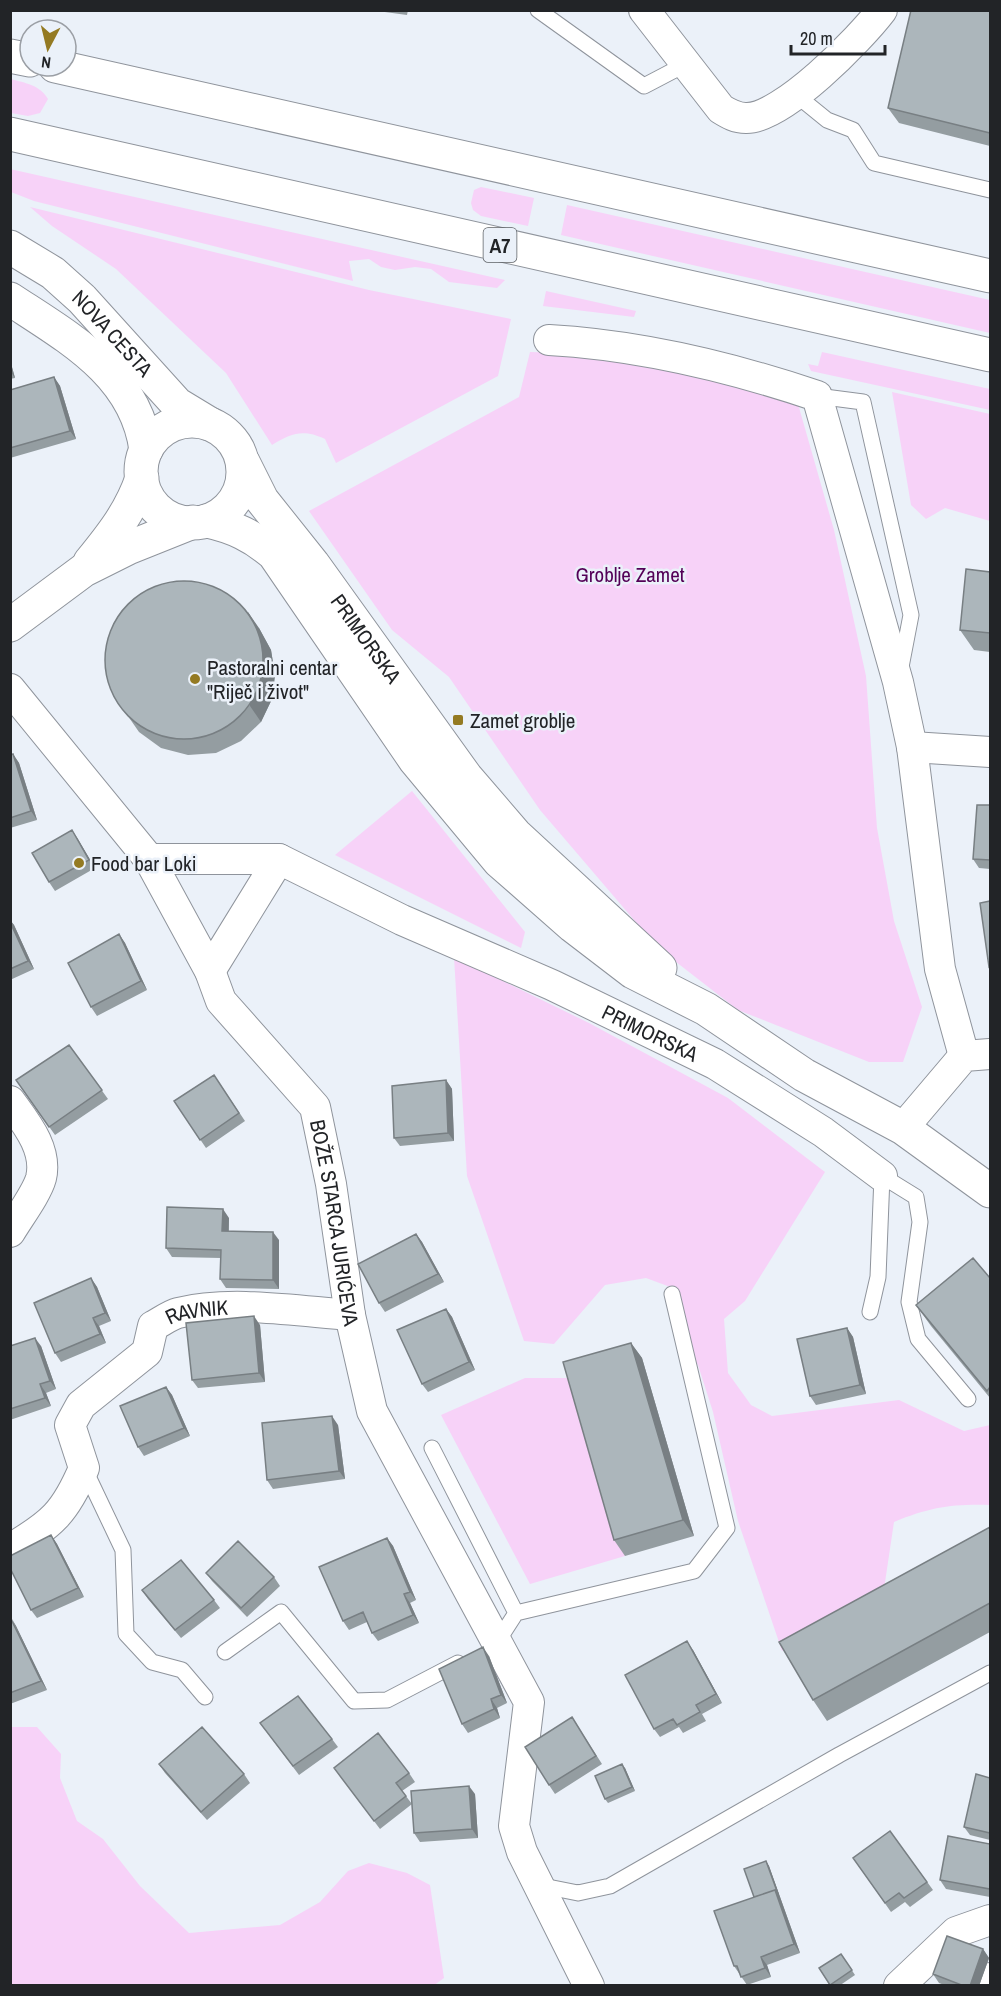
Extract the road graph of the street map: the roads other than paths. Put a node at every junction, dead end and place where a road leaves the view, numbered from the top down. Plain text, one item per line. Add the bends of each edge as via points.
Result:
1 (538, 10) edge
2 (644, 10) edge
3 (882, 10) edge
4 (686, 64) junction
5 (78, 71) edge
6 (795, 94) junction
7 (10, 134) edge
8 (990, 190) edge
9 (10, 247) edge
10 (990, 276) edge
11 (10, 299) edge
12 (549, 340) dead end
13 (990, 355) edge
14 (817, 396) junction
15 (210, 424) junction
16 (243, 462) junction
17 (144, 464) junction
18 (200, 521) junction
19 (84, 570) junction
20 (10, 625) edge
21 (898, 681) junction
22 (10, 689) edge
23 (912, 747) junction
24 (990, 752) edge
25 (149, 859) junction
26 (279, 859) junction
27 (210, 971) junction
28 (706, 1009) junction
29 (977, 1055) edge
30 (10, 1101) edge
31 (903, 1128) junction
32 (882, 1176) junction
33 (990, 1191) edge
34 (10, 1232) edge
35 (672, 1294) dead end
36 (870, 1312) dead end
37 (350, 1315) junction
38 (968, 1399) edge
39 (432, 1448) dead end
40 (84, 1468) junction
41 (10, 1549) edge
42 (516, 1614) junction
43 (225, 1652) dead end
44 (481, 1652) junction
45 (990, 1674) edge
46 (205, 1696) dead end
47 (538, 1885) junction
48 (990, 1920) edge
49 (990, 1978) edge
50 (589, 1986) edge
51 (898, 1986) edge
52 (988, 1986) edge

1 - 4 lane via 644,86
2 - 4 street
3 - 6 street via 847,48
4 - 6 street via 720,109 735,117 758,117
5 - 10 main road
6 - 8 lane via 827,120 853,129 874,163
7 - 13 main road, A7
9 - 15 main road, NOVA CESTA via 53,273 82,299 177,404
11 - 17 main road, NOVA CESTA via 78,344 102,365 134,405 143,426
12 - 14 street via 603,343 769,380
14 - 21 street
14 - 21 lane via 863,402 911,615
15 - 16 main road, PRIMORSKA via 225,432
15 - 17 main road via 180,422 160,433
16 - 18 main road via 239,492 220,514
16 - 28 main road, PRIMORSKA via 262,500 313,564 466,777 515,834
17 - 18 main road, PRIMORSKA via 150,498 165,514
17 - 19 main road via 134,502
18 - 19 main road via 128,548
18 - 28 main road, PRIMORSKA via 239,529 274,554 415,760 499,861 633,972
19 - 20 main road
21 - 23 street
22 - 25 street, BOŽE STARCA JURIĆEVA
23 - 24 street
23 - 29 street via 940,969
25 - 26 street, PRIMORSKA
25 - 27 street, BOŽE STARCA JURIĆEVA
26 - 27 street
26 - 32 street, PRIMORSKA via 402,921 552,985 715,1064 823,1132
27 - 37 street, BOŽE STARCA JURIĆEVA via 221,1002 315,1107
28 - 31 main road, PRIMORSKA via 804,1075
29 - 31 street
30 - 34 street via 35,1137 41,1159 41,1178
31 - 33 main road, PRIMORSKA
32 - 36 lane via 878,1277
32 - 38 lane via 916,1197 920,1222 909,1302 918,1339
35 - 42 lane via 727,1528 693,1571
37 - 40 street, RAVNIK via 207,1309 176,1313 153,1326 147,1352 81,1405 70,1425
37 - 44 street, BOŽE STARCA JURIĆEVA via 372,1411
39 - 42 lane
40 - 41 street via 70,1501 41,1530
40 - 46 lane, RAVNIK via 123,1550 126,1634 152,1662 182,1670
42 - 44 lane
43 - 44 lane via 281,1612 354,1701 387,1700
44 - 47 street, BOŽE STARCA JURIĆEVA via 529,1702 514,1826
45 - 47 lane via 838,1755 610,1886 578,1893
47 - 50 street, BOŽE STARCA JURIĆEVA
48 - 51 street via 956,1932
49 - 52 street

